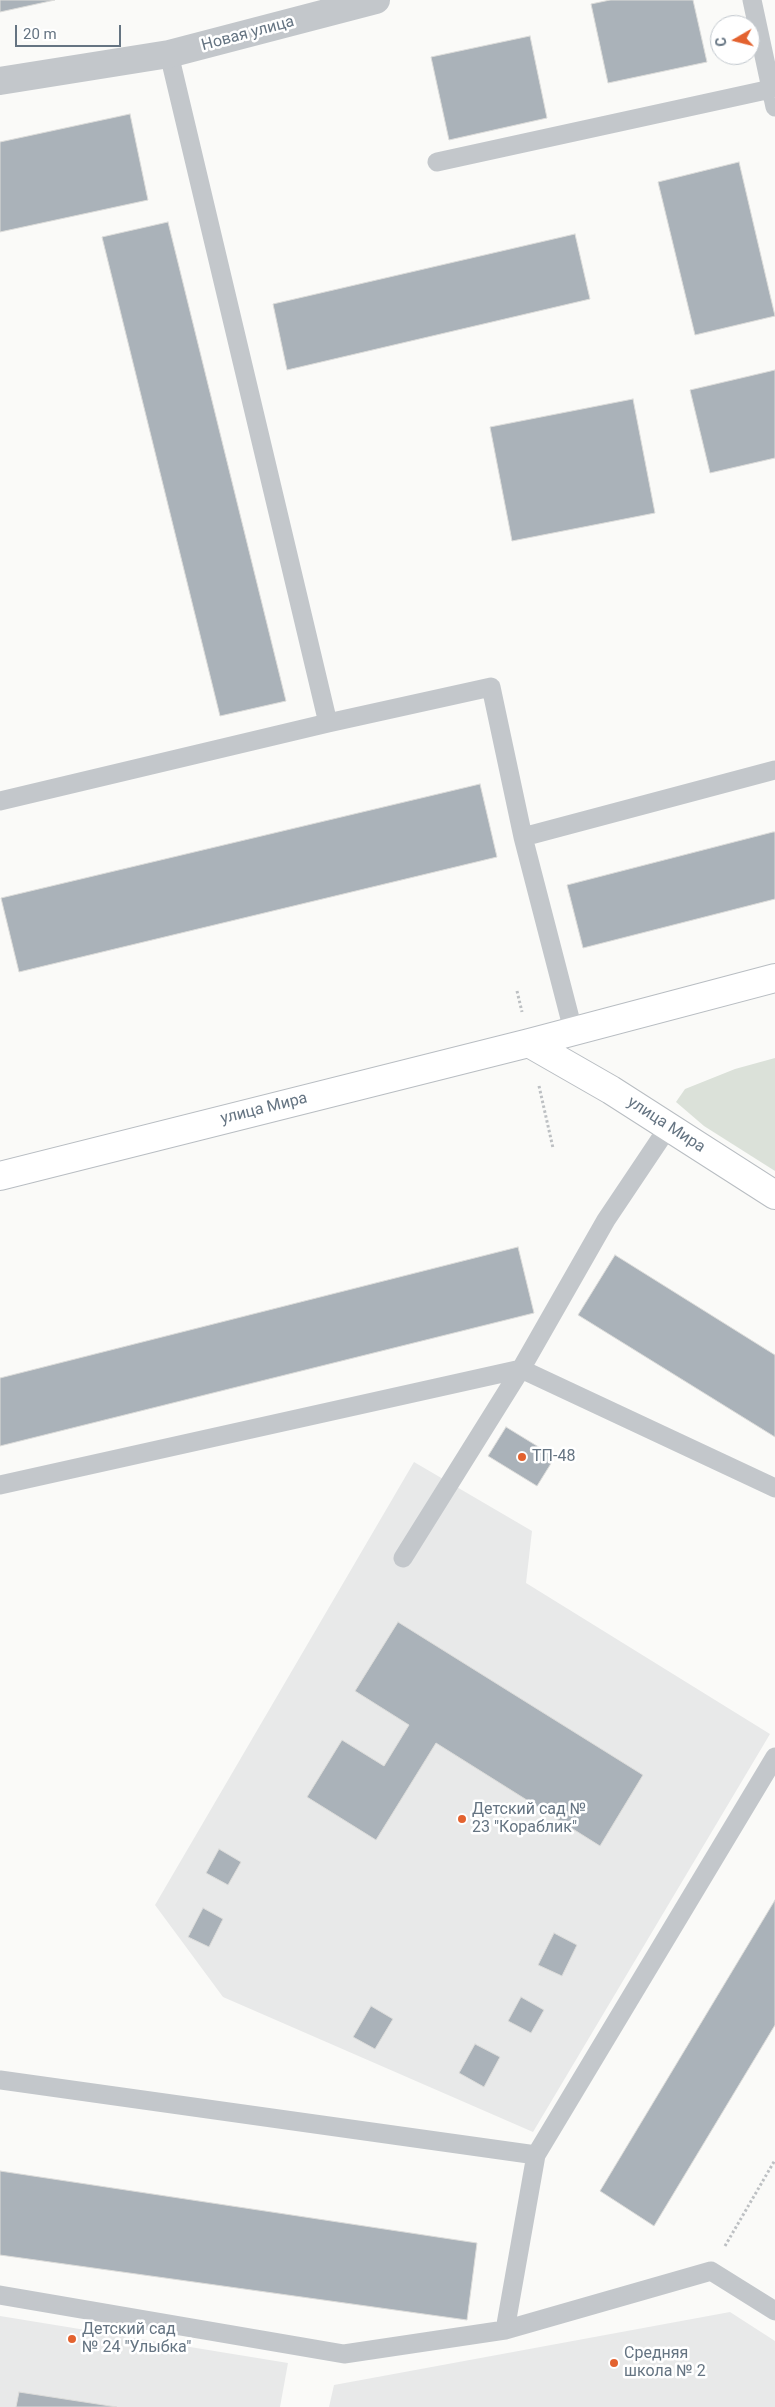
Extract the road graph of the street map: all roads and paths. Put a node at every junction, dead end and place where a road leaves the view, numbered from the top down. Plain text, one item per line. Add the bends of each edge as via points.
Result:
1 (376, 0) edge
2 (752, 0) edge
3 (169, 54) junction
4 (0, 81) edge
5 (773, 98) edge
6 (437, 162) dead end
7 (328, 723) junction
8 (775, 770) edge
9 (0, 801) edge
10 (523, 837) junction
11 (775, 978) edge
12 (573, 1030) junction
13 (529, 1043) junction
14 (669, 1126) junction
15 (0, 1176) edge
16 (775, 1195) edge
17 (521, 1369) junction
18 (0, 1485) edge
19 (775, 1488) edge
20 (403, 1558) dead end
21 (775, 1757) edge
22 (0, 2080) edge
23 (536, 2155) junction
24 (775, 2160) edge
25 (711, 2271) junction
26 (0, 2295) edge
27 (775, 2311) edge
28 (505, 2330) junction

1 - 3 street, Новая улица
2 - 5 lane
3 - 4 street, Новая улица
3 - 7 lane
5 - 6 lane
7 - 9 lane
7 - 10 lane via 491,688
8 - 10 lane
10 - 12 lane
11 - 12 main road, улица Мира
12 - 13 main road, улица Мира
13 - 14 main road, улица Мира
13 - 15 main road, улица Мира
14 - 16 main road, улица Мира
14 - 17 lane via 606,1220
17 - 18 lane
17 - 19 lane
17 - 20 lane
21 - 23 lane
22 - 23 lane
23 - 28 lane
24 - 25 path
25 - 27 lane
25 - 28 lane
26 - 28 lane via 344,2354

